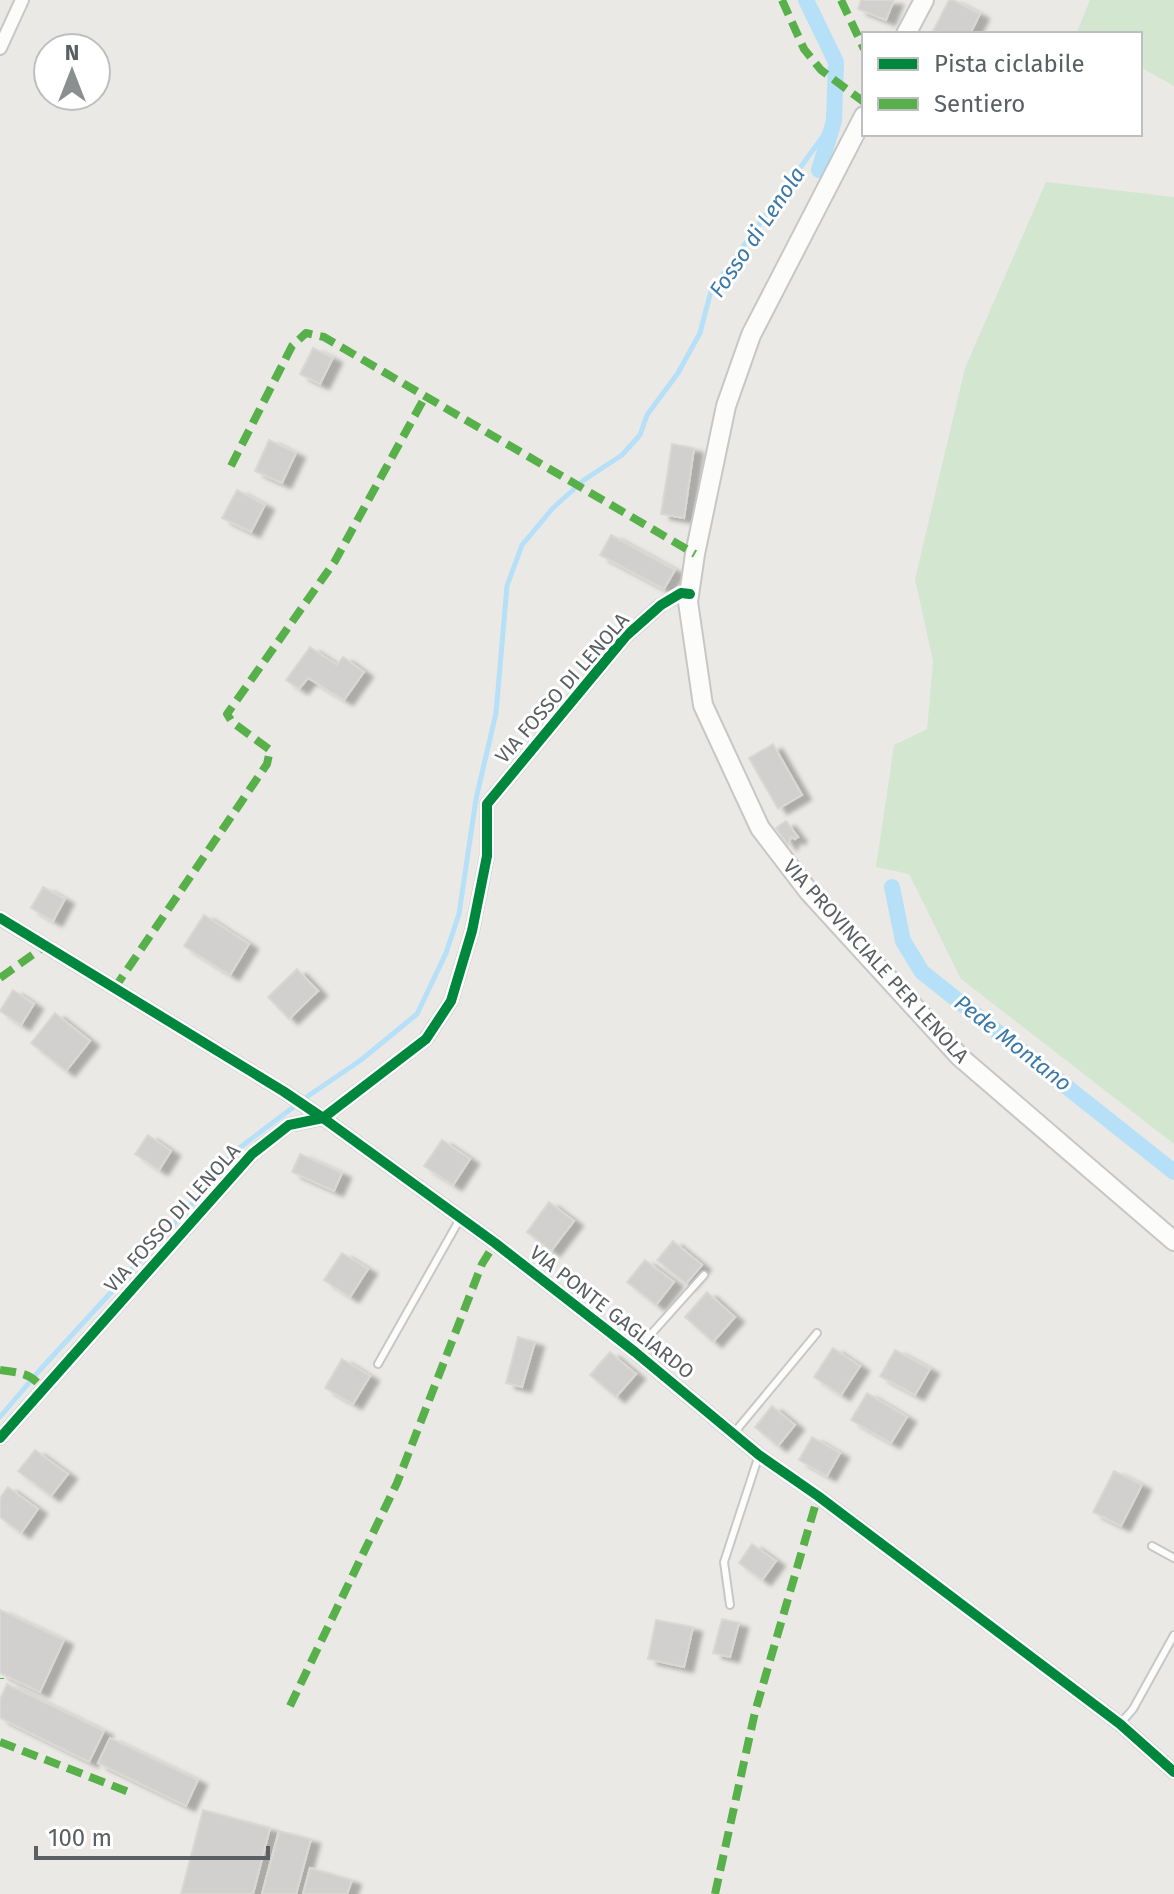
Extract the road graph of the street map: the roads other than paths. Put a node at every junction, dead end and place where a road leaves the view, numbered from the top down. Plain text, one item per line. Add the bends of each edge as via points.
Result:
1 (22, 0) edge
2 (924, 0) edge
3 (907, 32) edge
4 (0, 48) edge
5 (862, 120) edge
6 (690, 594) junction
7 (0, 918) edge
8 (323, 1118) junction
9 (461, 1217) junction
10 (1174, 1241) edge
11 (704, 1275) dead end
12 (817, 1333) dead end
13 (635, 1352) junction
14 (378, 1364) dead end
15 (734, 1433) junction
16 (0, 1438) edge
17 (759, 1455) junction
18 (1152, 1546) dead end
19 (1174, 1558) edge
20 (730, 1605) dead end
21 (1174, 1635) edge
22 (1120, 1724) junction
23 (1174, 1772) edge

1 - 4 street
2 - 3 main road
5 - 6 main road, VIA PROVINCIALE PER LENOLA via 751,335 726,406
6 - 8 street, VIA FOSSO DI LENOLA via 681,593 661,605 626,636 487,804 487,856 451,1001 426,1039
6 - 10 main road, VIA PROVINCIALE PER LENOLA via 703,705 760,828 809,892 960,1057
7 - 8 street, VIA PONTE GAGLIARDO
8 - 9 street, VIA PONTE GAGLIARDO
8 - 16 street, VIA FOSSO DI LENOLA via 289,1125 252,1154
9 - 13 street, VIA PONTE GAGLIARDO
9 - 14 lane
11 - 13 lane
12 - 15 lane
13 - 15 street, VIA PONTE GAGLIARDO
15 - 17 street, VIA PONTE GAGLIARDO
17 - 20 lane via 724,1562
17 - 22 street, VIA PONTE GAGLIARDO
18 - 19 lane
21 - 22 lane
22 - 23 street, VIA PONTE GAGLIARDO

